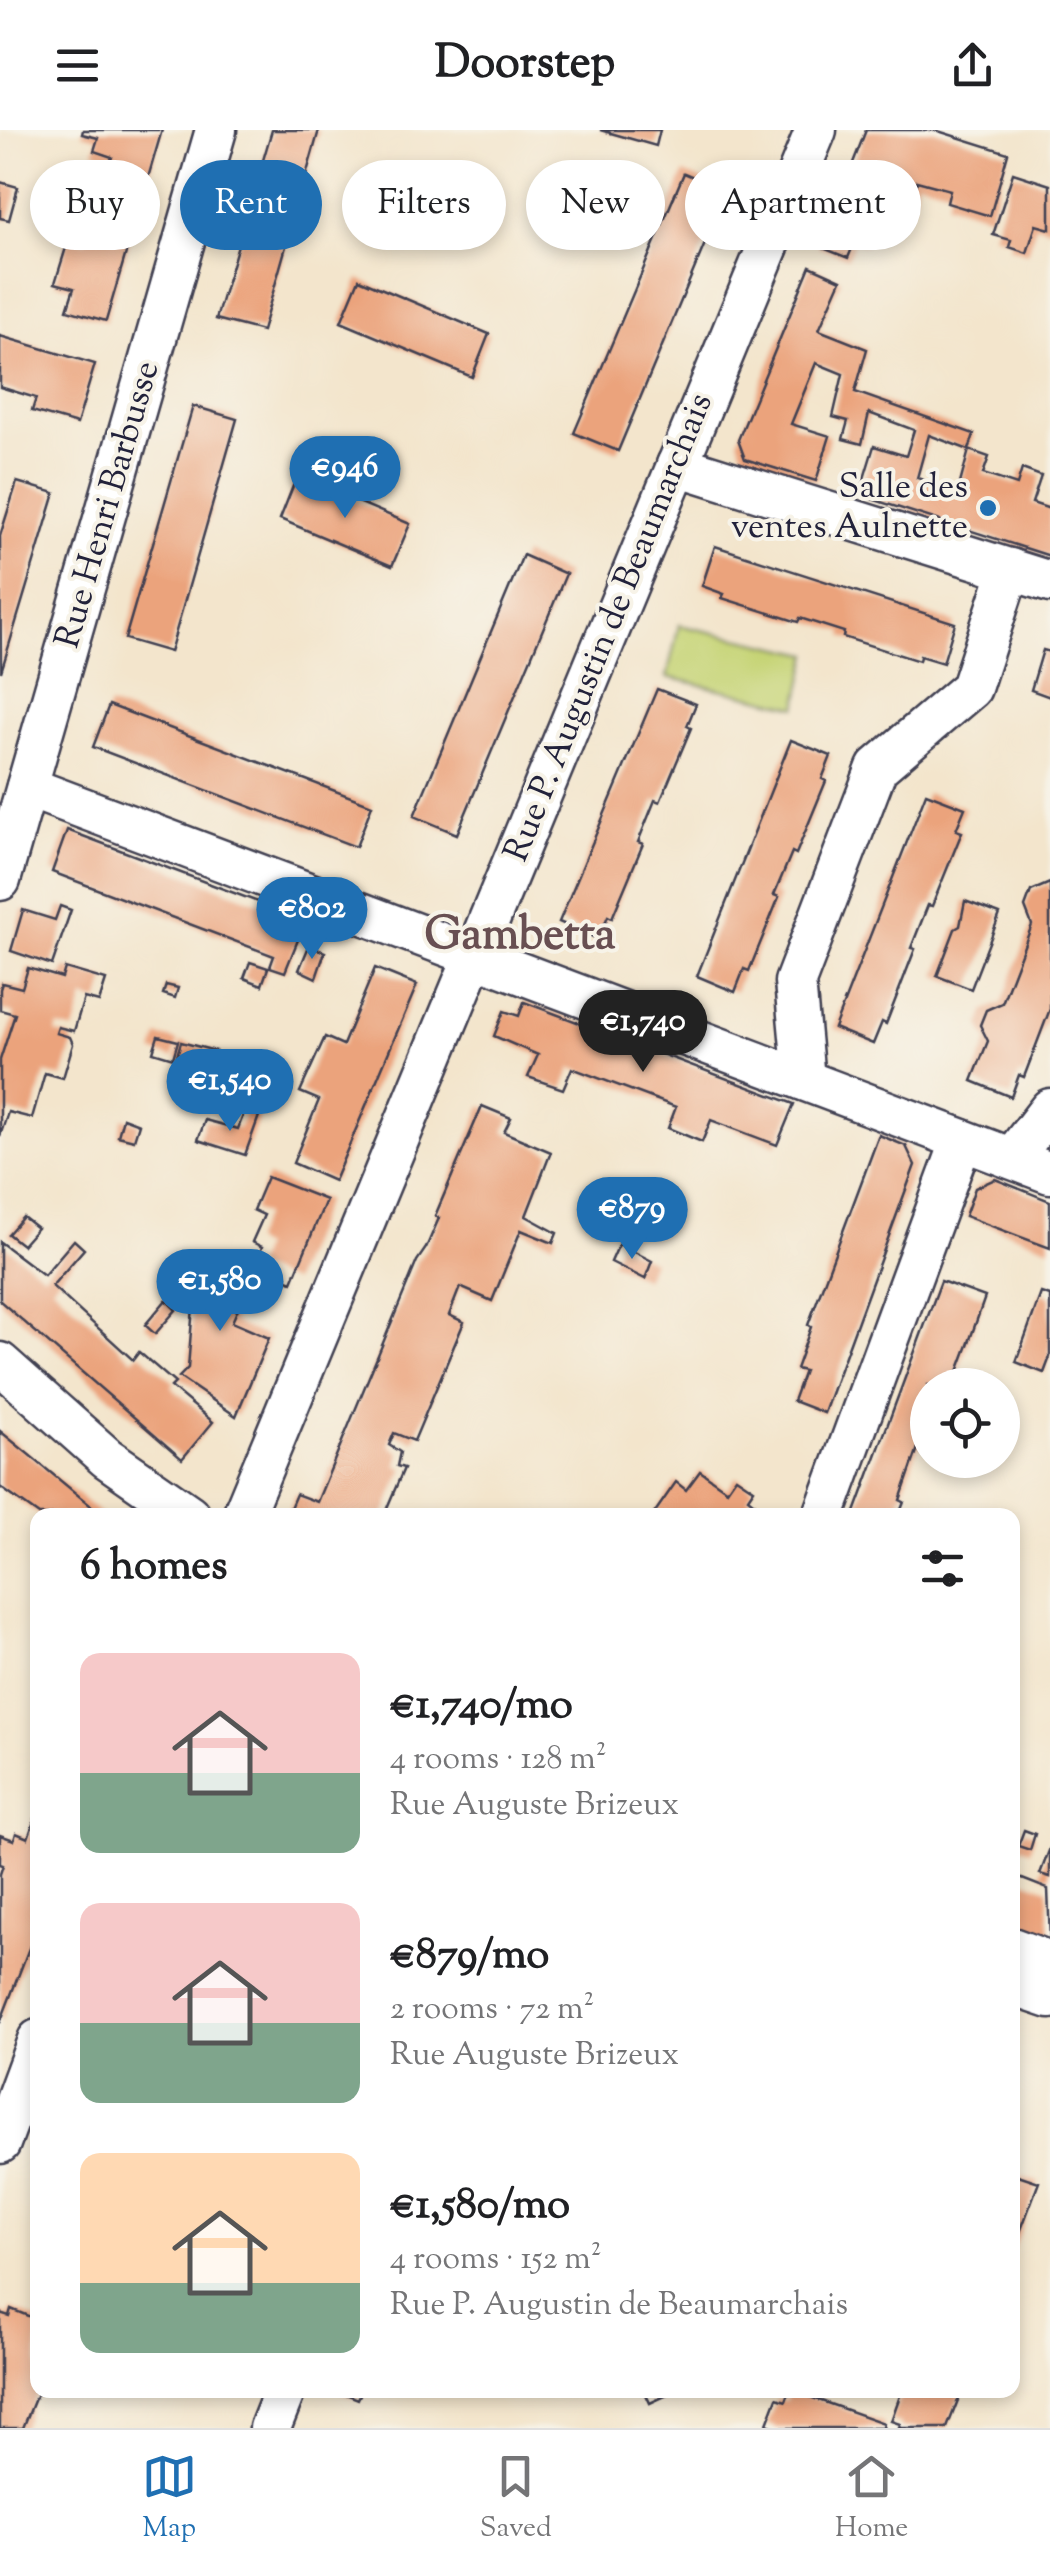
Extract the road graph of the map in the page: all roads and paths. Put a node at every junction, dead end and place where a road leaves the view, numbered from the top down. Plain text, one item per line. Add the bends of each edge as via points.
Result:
1 (216, 130) edge
2 (816, 130) edge
3 (677, 465) junction
4 (1010, 569) junction
5 (1050, 582) edge
6 (27, 787) junction
7 (0, 880) edge
8 (474, 956) junction
9 (804, 1080) junction
10 (1050, 1109) edge
11 (962, 1140) junction
12 (1012, 1158) junction
13 (1050, 1173) edge
14 (0, 1364) edge
15 (179, 1508) edge
16 (246, 1508) edge
17 (824, 1508) edge
18 (1020, 1951) edge
19 (1050, 1962) edge
20 (1020, 1969) edge
21 (1050, 1980) edge
22 (1020, 1987) edge
23 (1050, 1998) edge
24 (30, 2062) edge
25 (0, 2143) edge
26 (281, 2398) edge
27 (270, 2428) edge

1 - 6 street, Rue Henri Barbusse
2 - 3 street, Rue P. Augustin de Beaumarchais
3 - 4 street
3 - 8 street, Rue P. Augustin de Beaumarchais
4 - 5 street
4 - 9 street via 971,688 877,768 795,982
6 - 7 street, Rue Henri Barbusse
6 - 8 street
8 - 9 street
8 - 16 street, Rue P. Augustin de Beaumarchais
9 - 11 street
10 - 12 street
11 - 12 street
11 - 17 street via 825,1464
12 - 13 street
14 - 15 street via 107,1458
18 - 19 street
20 - 21 street
22 - 23 street
24 - 25 street
26 - 27 street

